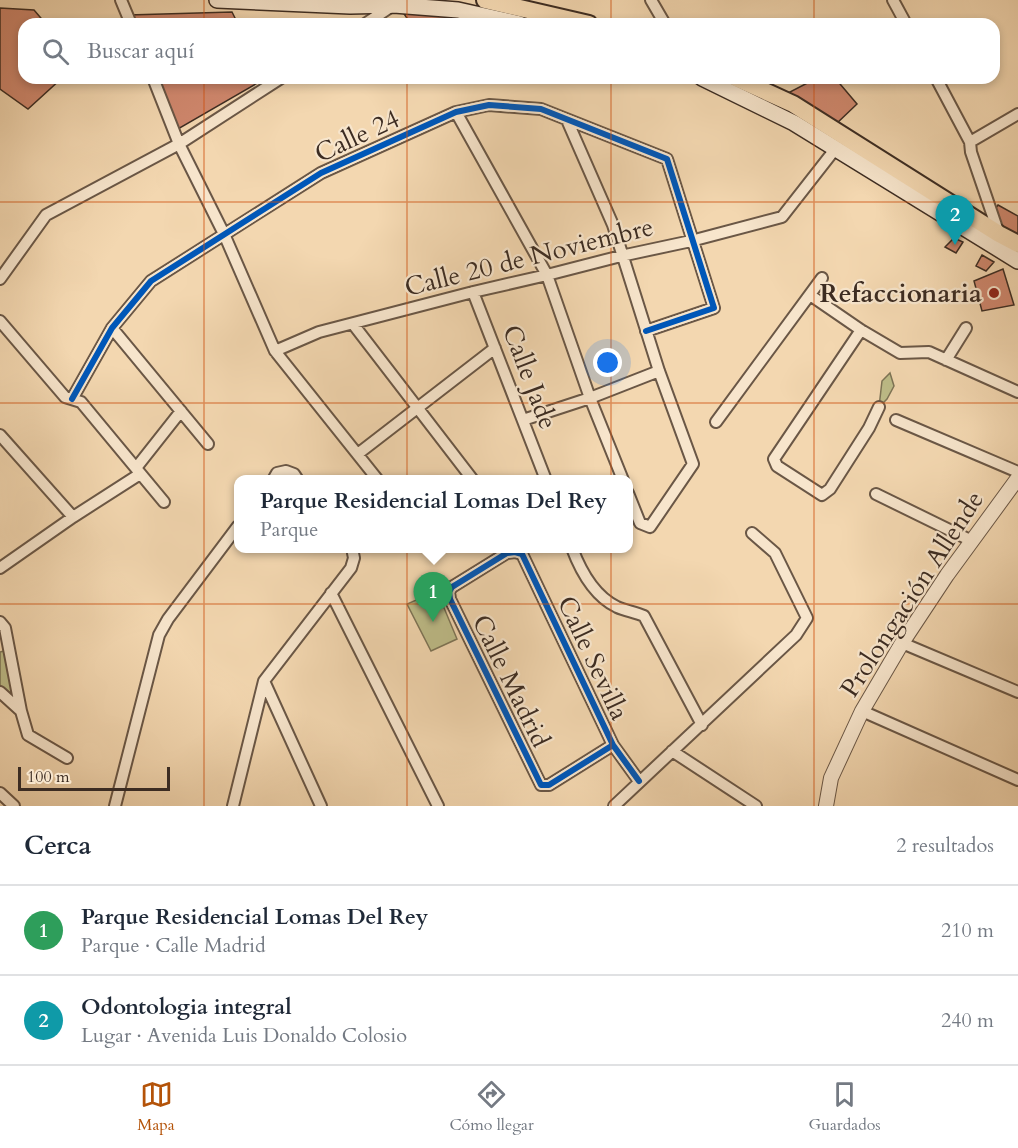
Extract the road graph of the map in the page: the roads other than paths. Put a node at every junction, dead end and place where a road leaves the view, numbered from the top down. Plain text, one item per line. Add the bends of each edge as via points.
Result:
1 (121, 0) edge
2 (217, 0) edge
3 (485, 0) edge
4 (651, 0) edge
5 (893, 0) edge
6 (394, 5) junction
7 (128, 18) edge
8 (374, 18) edge
9 (493, 18) edge
10 (563, 18) edge
11 (662, 18) edge
12 (903, 18) edge
13 (155, 84) edge
14 (272, 84) edge
15 (714, 84) edge
16 (749, 84) edge
17 (939, 84) edge
18 (456, 112) junction
19 (1018, 114) edge
20 (567, 120) junction
21 (969, 142) junction
22 (179, 144) junction
23 (836, 148) junction
24 (224, 234) junction
25 (999, 234) junction
26 (691, 241) junction
27 (621, 256) junction
28 (1017, 259) edge
29 (547, 275) junction
30 (822, 278) dead end
31 (0, 279) edge
32 (473, 292) junction
33 (810, 295) junction
34 (0, 321) edge
35 (353, 324) junction
36 (112, 328) junction
37 (966, 328) dead end
38 (861, 330) junction
39 (646, 331) junction
40 (495, 348) junction
41 (275, 351) junction
42 (946, 360) junction
43 (659, 371) junction
44 (1018, 392) edge
45 (590, 398) junction
46 (72, 399) junction
47 (879, 407) dead end
48 (417, 408) junction
49 (181, 411) junction
50 (523, 420) junction
51 (896, 420) dead end
52 (716, 422) dead end
53 (0, 435) edge
54 (208, 444) dead end
55 (359, 453) junction
56 (138, 471) junction
57 (1018, 472) edge
58 (276, 475) edge
59 (295, 475) edge
60 (374, 475) edge
61 (469, 475) edge
62 (544, 475) edge
63 (620, 475) edge
64 (1018, 478) edge
65 (876, 494) dead end
66 (164, 502) dead end
67 (633, 506) edge
68 (73, 517) junction
69 (234, 531) edge
70 (752, 533) dead end
71 (972, 541) junction
72 (352, 553) edge
73 (507, 553) edge
74 (518, 553) edge
75 (574, 553) edge
76 (0, 568) edge
77 (449, 592) joint
78 (331, 593) junction
79 (0, 622) edge
80 (902, 643) junction
81 (4, 645) edge
82 (264, 681) junction
83 (0, 692) edge
84 (1018, 692) edge
85 (21, 711) junction
86 (862, 711) junction
87 (702, 725) junction
88 (613, 745) junction
89 (672, 751) junction
90 (67, 758) dead end
91 (1018, 780) edge
92 (639, 781) junction
93 (0, 793) edge
94 (14, 806) edge
95 (115, 806) edge
96 (233, 806) edge
97 (321, 806) edge
98 (438, 806) edge
99 (614, 806) edge
100 (756, 806) edge
101 (826, 806) edge

1 - 7 street
2 - 6 main road
3 - 10 main road
4 - 11 street
5 - 12 street
6 - 8 street
6 - 9 main road via 458,10
13 - 22 street
14 - 22 street
15 - 23 main road
16 - 25 main road via 793,104
17 - 21 street
18 - 20 street, Calle 24 via 489,105 541,109
18 - 24 street, Calle 24 via 321,173
18 - 29 street
19 - 21 street
20 - 26 street, Calle 24 via 667,159
20 - 27 street via 612,225
21 - 25 street
22 - 24 street
22 - 31 street via 45,215
23 - 26 street, Calle 20 de Noviembre via 782,217
23 - 28 main road
24 - 36 street, Calle 24 via 151,281
24 - 41 street
25 - 28 main road
26 - 27 street, Calle 20 de Noviembre
26 - 39 street via 714,308
27 - 29 street, Calle 20 de Noviembre
27 - 39 street
29 - 32 street, Calle 20 de Noviembre
29 - 45 street
30 - 33 street
32 - 35 street, Calle 20 de Noviembre
32 - 40 street, Calle Jade
33 - 38 street
33 - 52 street
34 - 46 street via 64,397
35 - 41 street, Calle 20 de Noviembre via 319,332
35 - 48 street
36 - 46 street, Calle 24
36 - 49 street
37 - 42 street
38 - 42 street via 900,353 929,352
38 - 47 street via 774,459 777,466 822,495 830,489
39 - 43 street
40 - 48 street
40 - 50 street, Calle Jade
41 - 55 street
42 - 44 street
43 - 45 street
43 - 67 street via 693,464 650,527 640,523
45 - 50 street
45 - 63 street
46 - 56 street via 81,402
48 - 55 street
48 - 61 street
49 - 54 street
49 - 56 street
50 - 62 street, Calle Jade
51 - 57 street
53 - 68 street
55 - 60 street
56 - 66 street
56 - 68 street
58 - 59 street via 286,471
64 - 71 street, Prolongación Allende
65 - 71 street
68 - 76 street
69 - 95 street via 159,635
70 - 87 street via 775,554 807,618 796,635
71 - 80 street, Prolongación Allende
72 - 78 street via 351,568
73 - 77 street, Calle Sevilla
74 - 88 street, Calle Sevilla
75 - 87 street via 588,582 605,601 644,616
77 - 88 street, Calle Madrid via 542,785 549,785
78 - 82 street
78 - 98 street
79 - 81 street via 6,628
80 - 84 street
80 - 86 street, Prolongación Allende
81 - 85 street
82 - 96 street
82 - 97 street
83 - 85 street
85 - 90 street via 28,735
86 - 91 street
86 - 101 street, Prolongación Allende via 831,778
87 - 89 street
88 - 92 street, Calle Sevilla
89 - 92 street
89 - 100 street
92 - 99 street
93 - 94 street

